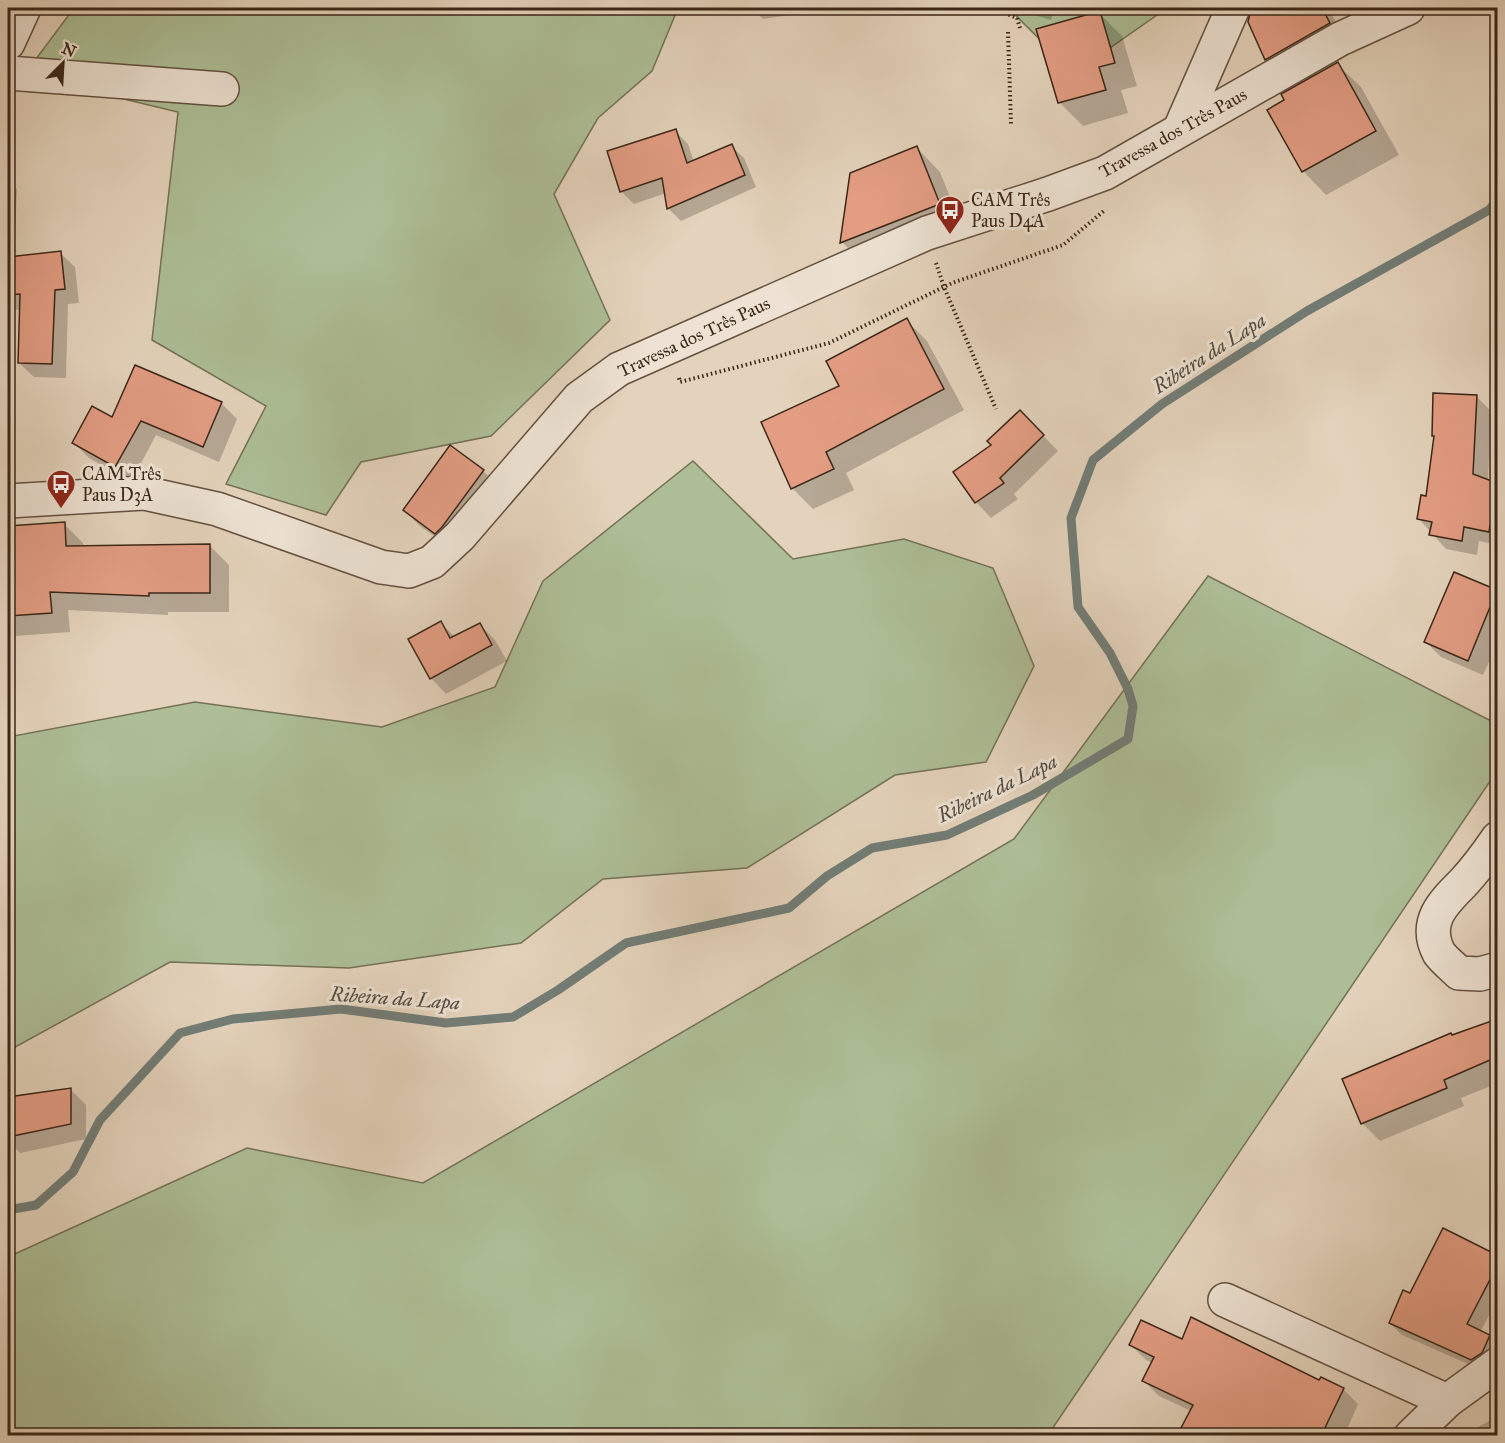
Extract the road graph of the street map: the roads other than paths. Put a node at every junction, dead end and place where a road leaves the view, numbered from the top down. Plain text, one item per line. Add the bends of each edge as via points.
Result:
1 (24, 8) edge
2 (1233, 8) edge
3 (1408, 8) edge
4 (8, 43) edge
5 (8, 73) edge
6 (222, 89) dead end
7 (1180, 129) junction
8 (8, 501) edge
9 (1497, 838) edge
10 (1497, 969) edge
11 (1224, 1300) dead end
12 (1497, 1364) edge
13 (1447, 1401) junction
14 (1412, 1436) edge

1 - 4 street
2 - 7 street
3 - 7 street, Travessa dos Três Paus via 1340,39
5 - 6 street
7 - 8 street, Travessa dos Três Paus via 1106,172 927,233 619,369 579,398 460,536 432,562 409,571 381,567 217,508 144,494
9 - 10 street via 1447,898 1436,916 1434,937 1440,954 1459,973 1480,974
11 - 13 street
12 - 13 street
13 - 14 street

